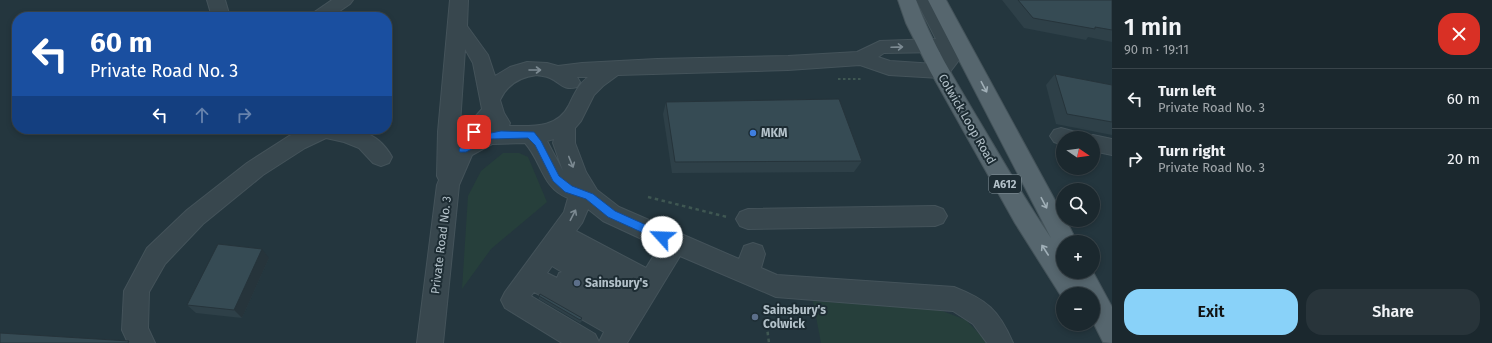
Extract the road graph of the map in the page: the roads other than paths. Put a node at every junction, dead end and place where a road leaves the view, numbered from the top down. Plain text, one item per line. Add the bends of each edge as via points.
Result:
1 (216, 0) edge
2 (344, 0) edge
3 (458, 0) edge
4 (907, 0) edge
5 (925, 0) edge
6 (937, 0) edge
7 (220, 12) edge
8 (326, 12) edge
9 (458, 28) junction
10 (926, 46) junction
11 (958, 49) junction
12 (479, 55) junction
13 (861, 58) junction
14 (613, 69) junction
15 (940, 71) junction
16 (514, 73) junction
17 (557, 73) junction
18 (491, 106) junction
19 (578, 107) junction
20 (565, 124) junction
21 (315, 134) edge
22 (347, 134) edge
23 (525, 134) junction
24 (1100, 144) edge
25 (1112, 147) edge
26 (463, 150) junction
27 (381, 157) dead end
28 (448, 185) junction
29 (585, 195) junction
30 (935, 216) dead end
31 (740, 219) road end
32 (1061, 235) edge
33 (675, 243) junction
34 (543, 260) junction
35 (1069, 287) edge
36 (1100, 310) edge
37 (630, 315) edge
38 (1100, 328) edge
39 (1112, 333) edge
40 (1112, 341) edge
41 (142, 343) edge
42 (430, 343) edge
43 (586, 343) edge
44 (1000, 343) edge

1 - 7 street
2 - 8 street
3 - 9 street
4 - 10 main road, Colwick Loop Road / A612
5 - 11 street
6 - 11 main road, A612
9 - 12 street
9 - 28 street via 447,152
10 - 11 street
13 -> 10 street via 880,47
10 - 15 main road, Colwick Loop Road / A612
11 - 15 street
11 -> 32 main road, A612
12 - 16 street
12 - 18 street via 487,76
13 - 14 street
13 - 15 street via 889,68
14 - 17 street
14 - 19 street via 590,86
35 -> 15 main road, Colwick Loop Road / A612 via 1023,216
16 -> 17 street via 538,69
16 - 18 street via 502,80 494,90
17 - 19 street via 570,83 577,93
18 - 23 street via 499,122
18 - 26 street, Private Road No. 3
19 - 20 street
20 - 23 street via 547,133
20 -> 29 street via 564,143
21 - 41 street via 297,142 255,169 195,217 156,256 137,292 135,330
22 - 27 street via 367,142
23 - 26 street via 489,136
23 - 29 street via 538,143 556,178 569,189
24 - 25 street
26 - 28 street, Private Road No. 3
28 - 42 street, Private Road No. 3
29 - 33 street via 611,214
34 -> 29 street via 574,216
30 - 31 street
33 - 37 street
33 - 44 street via 750,264 776,286 841,281 954,299 966,303 985,317 993,326
34 - 37 street
34 - 37 street
34 - 37 street
34 - 43 street via 514,300
36 - 39 main road
38 - 40 main road

